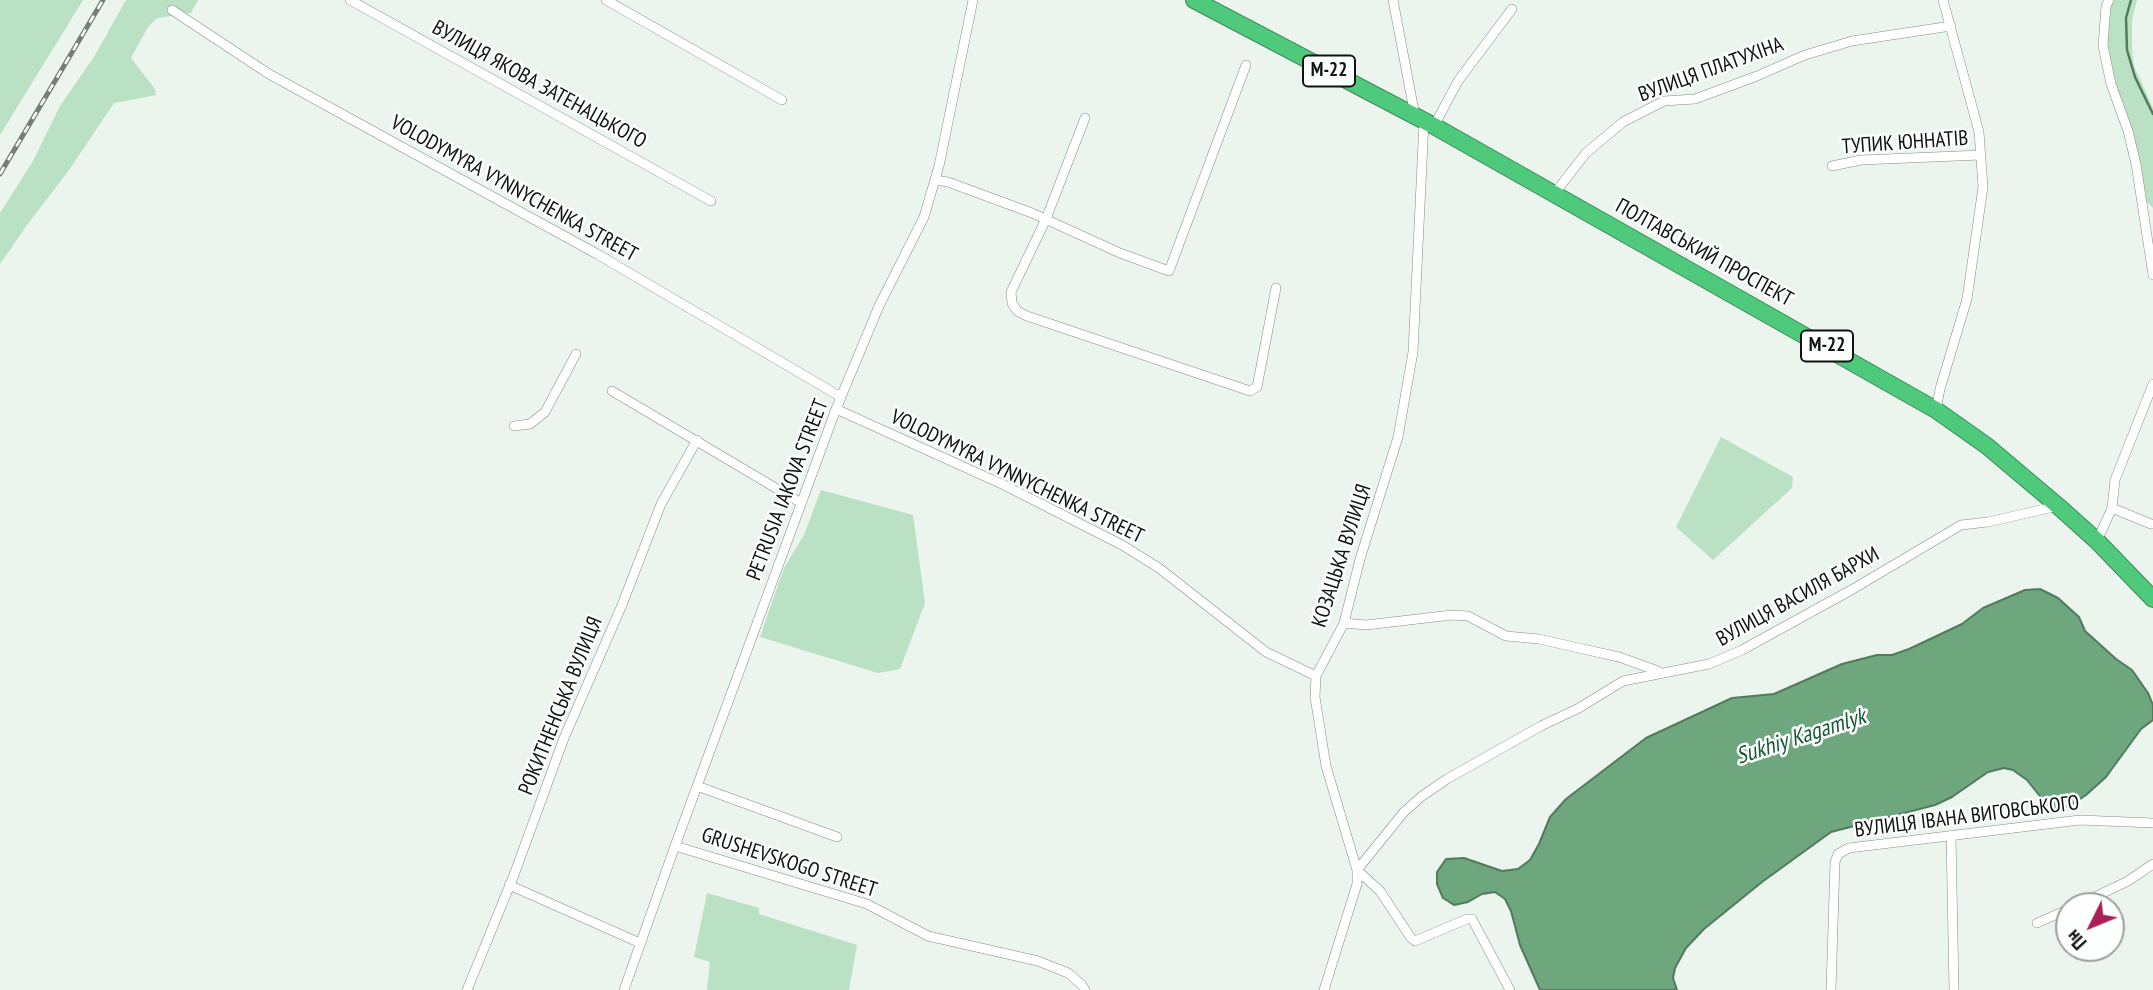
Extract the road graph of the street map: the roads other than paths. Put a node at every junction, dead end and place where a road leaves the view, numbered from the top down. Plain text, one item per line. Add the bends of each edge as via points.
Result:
1 (350, 0) edge
2 (606, 0) edge
3 (973, 0) edge
4 (1194, 0) edge
5 (1393, 0) edge
6 (1943, 0) edge
7 (2109, 0) edge
8 (1512, 9) dead end
9 (172, 10) dead end
10 (1951, 26) junction
11 (1246, 65) dead end
12 (782, 100) dead end
13 (1085, 118) dead end
14 (1424, 121) junction
15 (1982, 155) junction
16 (1832, 166) dead end
17 (935, 180) junction
18 (1554, 194) junction
19 (711, 201) dead end
20 (1046, 219) junction
21 (2153, 275) edge
22 (1276, 288) dead end
23 (576, 354) dead end
24 (2153, 384) edge
25 (612, 391) dead end
26 (841, 397) junction
27 (836, 409) junction
28 (1936, 410) junction
29 (514, 426) dead end
30 (697, 440) junction
31 (801, 503) junction
32 (2058, 506) junction
33 (2112, 508) junction
34 (2151, 524) dead end
35 (2097, 541) junction
36 (2153, 600) edge
37 (1344, 623) junction
38 (1659, 672) junction
39 (1316, 676) junction
40 (697, 786) junction
41 (2153, 823) edge
42 (1951, 835) junction
43 (837, 837) dead end
44 (675, 846) junction
45 (2153, 864) edge
46 (1357, 870) junction
47 (509, 885) junction
48 (2105, 892) edge
49 (2055, 915) edge
50 (2037, 923) dead end
51 (640, 943) junction
52 (467, 990) edge
53 (624, 990) edge
54 (1085, 990) edge
55 (1324, 990) edge
56 (1510, 990) edge
57 (1831, 990) edge
58 (1954, 990) edge

1 - 19 street, ВУЛИЦЯ ЯКОВА ЗАТЕНАЦЬКОГО
2 - 12 street
3 - 17 street, PETRUSIA IAKOVA STREET
4 - 14 highway, ПОЛТАВСЬКИЙ ПРОСПЕКТ / М-22
5 - 14 street
6 - 10 street
7 - 21 street via 2103,46 2131,142
8 - 14 street
9 - 26 street, VOLODYMYRA VYNNYCHENKA STREET via 269,74 597,254
10 - 15 street
10 - 18 street, ВУЛИЦЯ ПЛАТУХІНА via 1852,41 1695,99 1664,102 1623,122 1586,153
11 - 20 street via 1169,271
13 - 20 street
14 - 18 highway, ПОЛТАВСЬКИЙ ПРОСПЕКТ / М-22
14 - 37 street, КОЗАЦЬКА ВУЛИЦЯ via 1409,373 1398,437
15 - 16 street, ТУПИК ЮННАТІВ via 1861,160
15 - 28 street via 1983,187 1967,299
17 - 20 street
17 - 26 street, PETRUSIA IAKOVA STREET via 924,217 879,306
18 - 28 highway, ПОЛТАВСЬКИЙ ПРОСПЕКТ / М-22
20 - 22 street via 1011,292 1017,310 1250,391 1257,387
23 - 29 street via 545,412 530,424
24 - 33 street via 2115,480
25 - 30 street
26 - 27 street, PETRUSIA IAKOVA STREET
27 - 31 street, PETRUSIA IAKOVA STREET
27 - 39 street, VOLODYMYRA VYNNYCHENKA STREET via 1004,485 1122,545 1159,568 1266,652
28 - 32 highway, ПОЛТАВСЬКИЙ ПРОСПЕКТ / М-22
30 - 31 street
30 - 47 street, РОКИТНЕНСЬКА ВУЛИЦЯ via 661,504
31 - 40 street, PETRUSIA IAKOVA STREET
32 - 35 highway, ПОЛТАВСЬКИЙ ПРОСПЕКТ / М-22
32 - 38 street, ВУЛИЦЯ ВАСИЛЯ БАРХИ via 1961,525 1742,650 1709,664
33 - 34 street
33 - 35 street
35 - 36 highway, ПОЛТАВСЬКИЙ ПРОСПЕКТ / М-22
37 - 38 street via 1468,616 1506,636 1619,657
37 - 39 street, КОЗАЦЬКА ВУЛИЦЯ
38 - 46 street, ВУЛИЦЯ ВАСИЛЯ БАРХИ via 1623,681 1447,779 1404,812
39 - 46 street, КОЗАЦЬКА ВУЛИЦЯ via 1326,766
40 - 43 street
40 - 44 street, PETRUSIA IAKOVA STREET
41 - 42 street, ВУЛИЦЯ ІВАНА ВИГОВСЬКОГО via 2080,820
42 - 57 street, ВУЛИЦЯ ІВАНА ВИГОВСЬКОГО via 1849,848 1838,854
42 - 58 street
44 - 51 street, PETRUSIA IAKOVA STREET
44 - 54 street, GRUSHEVSKOGO STREET via 867,904 928,936 1038,961 1068,974
45 - 48 street
46 - 55 street, КОЗАЦЬКА ВУЛИЦЯ via 1357,884
46 - 56 street via 1380,891 1415,941 1472,919
47 - 51 street
47 - 52 street, РОКИТНЕНСЬКА ВУЛИЦЯ
49 - 50 street
51 - 53 street, PETRUSIA IAKOVA STREET

